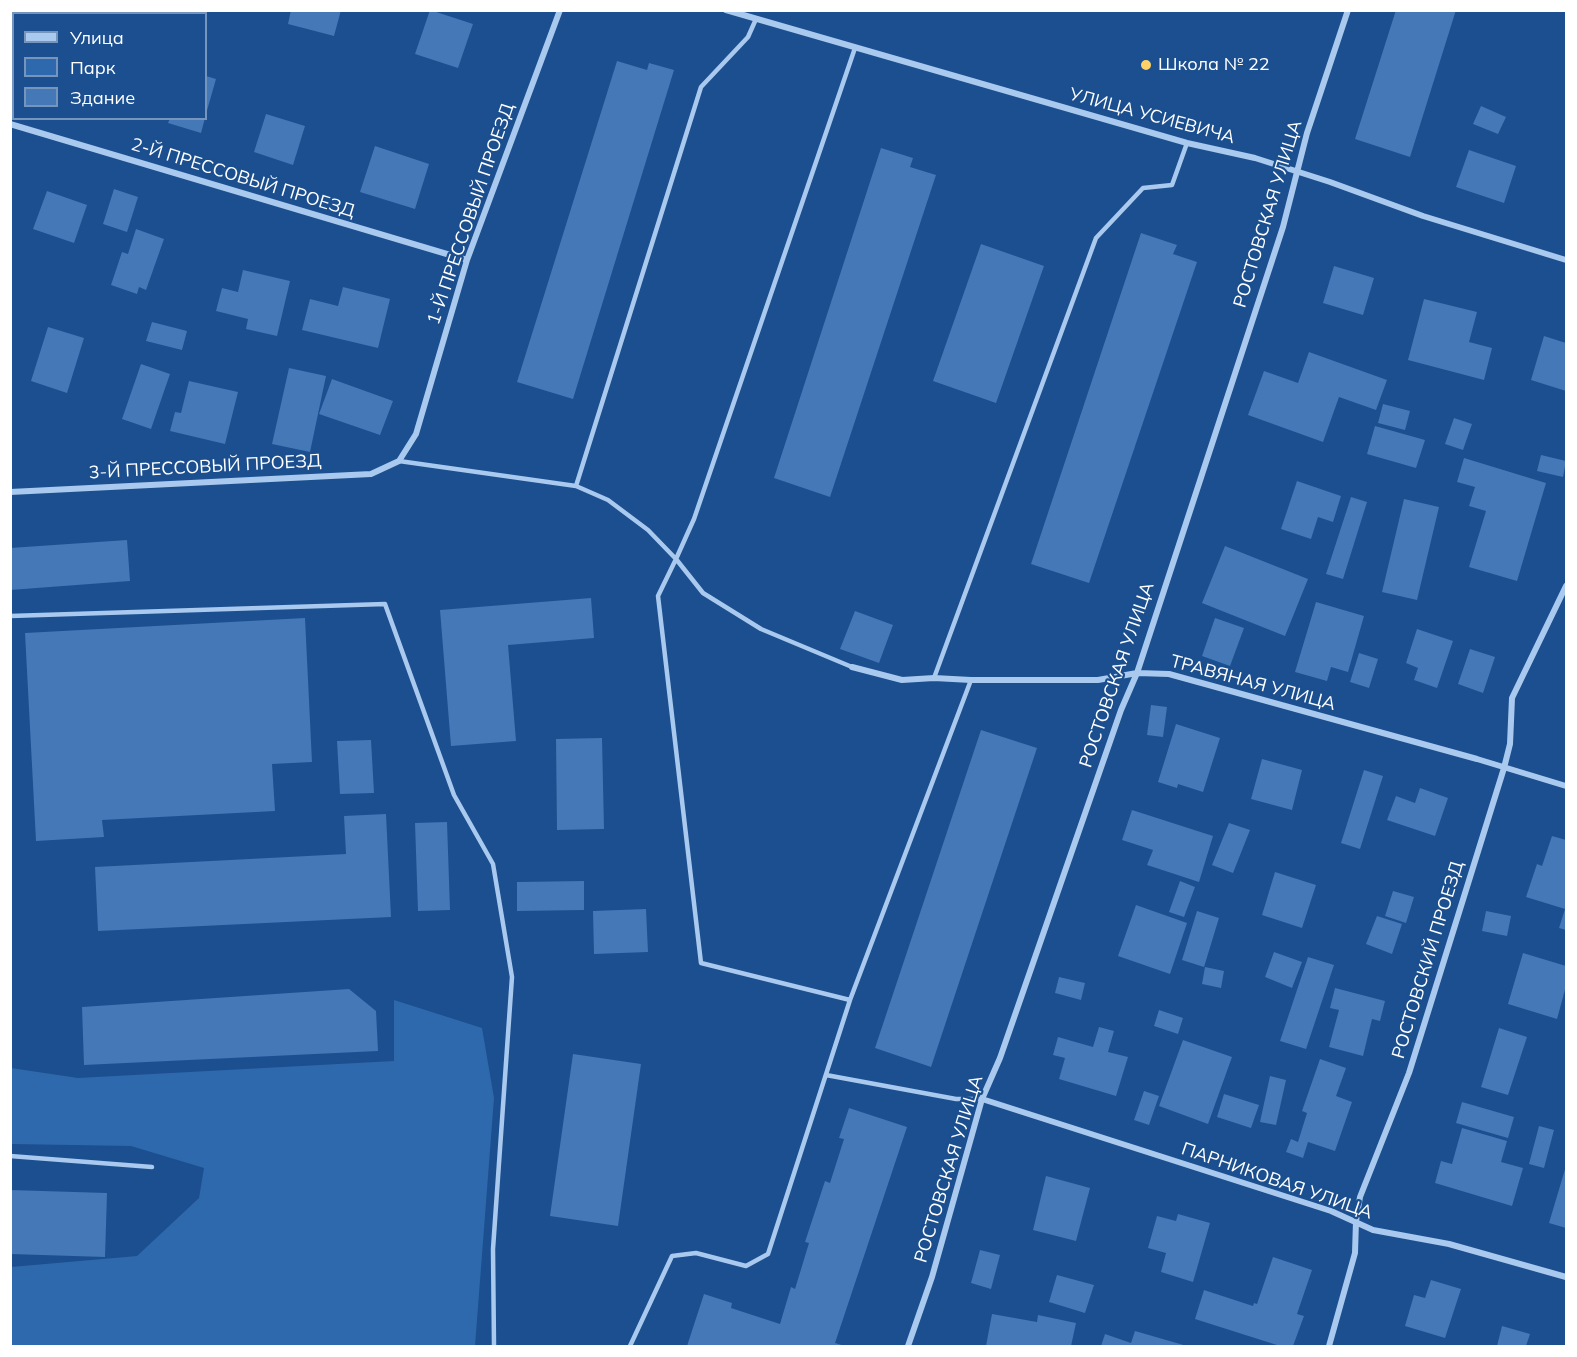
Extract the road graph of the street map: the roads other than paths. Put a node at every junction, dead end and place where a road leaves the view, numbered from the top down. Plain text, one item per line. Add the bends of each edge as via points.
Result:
1 (560, 10) edge
2 (726, 10) edge
3 (1348, 10) edge
4 (756, 19) junction
5 (855, 48) junction
6 (10, 124) edge
7 (1187, 143) junction
8 (1297, 172) junction
9 (467, 260) junction
10 (1566, 260) edge
11 (399, 461) junction
12 (576, 486) junction
13 (10, 492) edge
14 (676, 560) junction
15 (1566, 586) edge
16 (10, 616) edge
17 (852, 667) joint
18 (1137, 673) junction
19 (934, 678) junction
20 (971, 680) junction
21 (1504, 768) junction
22 (1566, 786) edge
23 (850, 1000) junction
24 (826, 1075) junction
25 (982, 1099) junction
26 (10, 1156) edge
27 (152, 1167) dead end
28 (1356, 1221) junction
29 (1566, 1277) edge
30 (494, 1347) edge
31 (630, 1347) edge
32 (908, 1347) edge
33 (1329, 1347) edge

1 - 9 street, 1-Й ПРЕССОВЫЙ ПРОЕЗД
2 - 4 street, УЛИЦА УСИЕВИЧА
3 - 8 street, РОСТОВСКАЯ УЛИЦА
4 - 5 street, УЛИЦА УСИЕВИЧА
4 - 12 lane via 748,37 701,87
5 - 7 street, УЛИЦА УСИЕВИЧА
5 - 14 lane via 694,519
6 - 9 street, 2-Й ПРЕССОВЫЙ ПРОЕЗД
7 - 8 street, УЛИЦА УСИЕВИЧА
7 - 19 lane via 1172,185 1143,188 1096,238
8 - 10 street, УЛИЦА УСИЕВИЧА
8 - 18 street, РОСТОВСКАЯ УЛИЦА via 1283,227
9 - 11 street, 1-Й ПРЕССОВЫЙ ПРОЕЗД via 416,434
11 - 12 lane
11 - 13 street, 3-Й ПРЕССОВЫЙ ПРОЕЗД via 371,474
12 - 14 lane via 608,500 648,530
14 - 17 lane via 703,593 761,629
14 - 23 lane via 658,596 701,963
15 - 21 street, РОСТОВСКИЙ ПРОЕЗД via 1512,698 1510,744
16 - 30 lane via 384,604 454,795 493,864 512,977 493,1249
17 - 19 street, ТРАВЯНАЯ УЛИЦА via 902,680
18 - 20 street, ТРАВЯНАЯ УЛИЦА via 1098,680
18 - 21 street, ТРАВЯНАЯ УЛИЦА via 1168,674
18 - 25 street, РОСТОВСКАЯ УЛИЦА
19 - 20 street, ТРАВЯНАЯ УЛИЦА
20 - 23 lane
21 - 22 street, ТРАВЯНАЯ УЛИЦА
21 - 28 street, РОСТОВСКИЙ ПРОЕЗД via 1409,1073 1360,1197
23 - 24 lane
24 - 25 lane via 956,1099
24 - 31 lane via 768,1254 746,1266 696,1253 672,1256
25 - 28 street, ПАРНИКОВАЯ УЛИЦА
25 - 32 street, РОСТОВСКАЯ УЛИЦА
26 - 27 lane
28 - 29 street, ПАРНИКОВАЯ УЛИЦА via 1373,1230 1449,1244
28 - 33 street, РОСТОВСКИЙ ПРОЕЗД via 1355,1253

